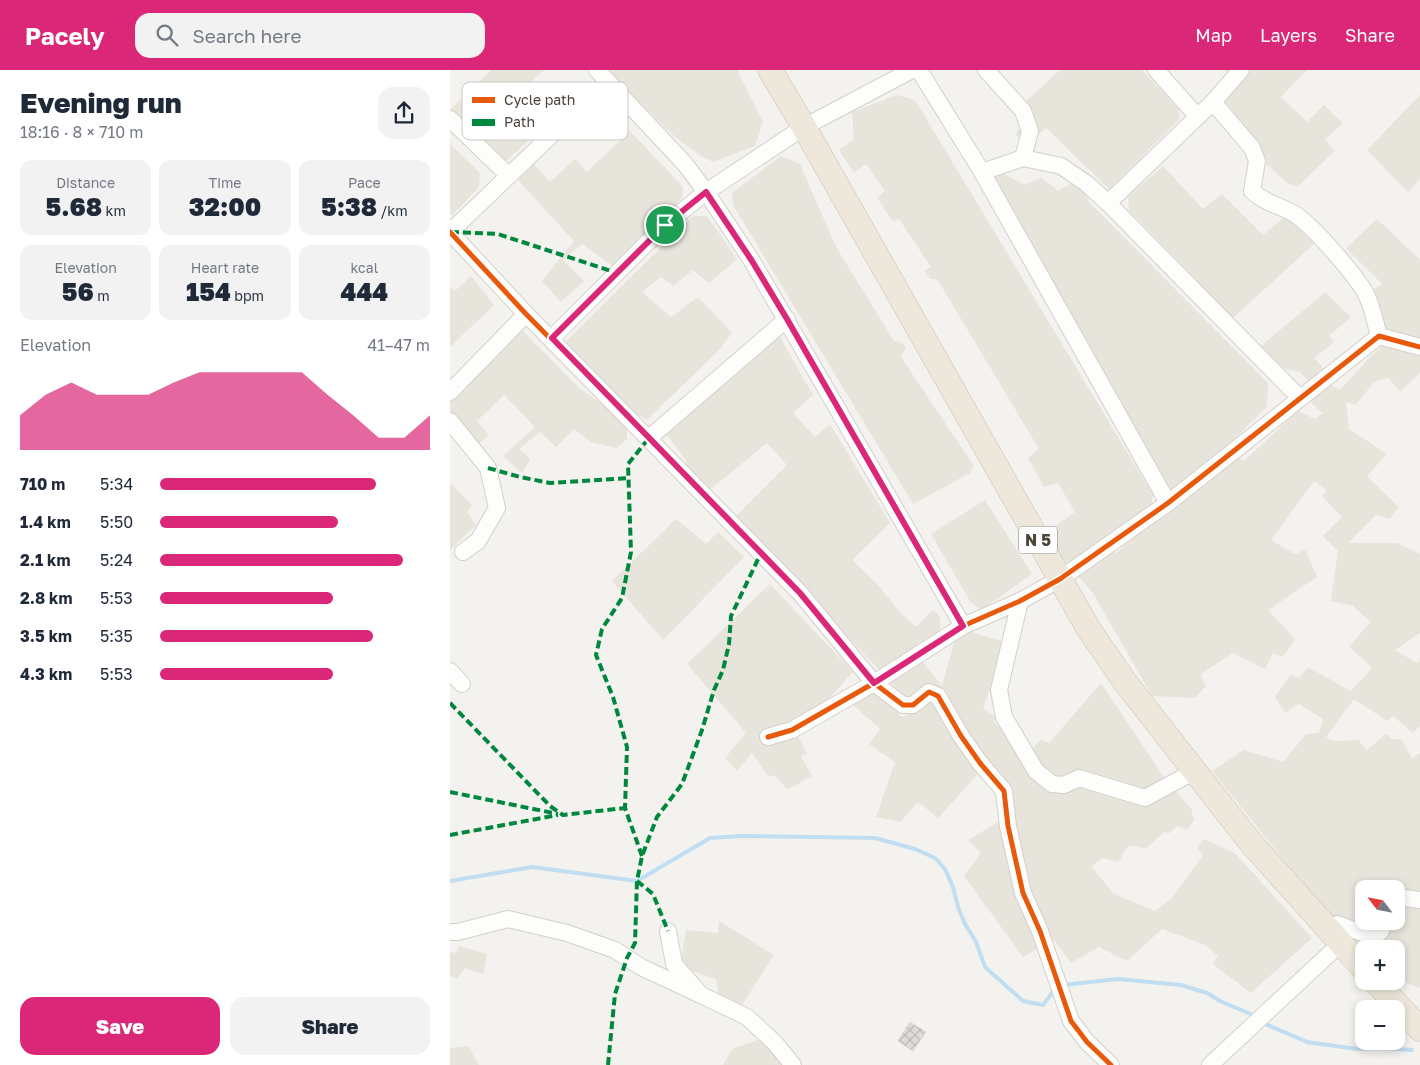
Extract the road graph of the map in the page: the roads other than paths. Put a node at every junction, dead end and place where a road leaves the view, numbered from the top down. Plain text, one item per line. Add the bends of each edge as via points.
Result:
1 (770, 70) edge
2 (912, 70) edge
3 (919, 70) edge
4 (986, 70) edge
5 (1156, 70) edge
6 (1241, 70) edge
7 (1213, 102) junction
8 (628, 104) edge
9 (1197, 116) junction
10 (450, 119) edge
11 (804, 127) junction
12 (462, 131) edge
13 (472, 140) edge
14 (541, 140) edge
15 (1023, 158) junction
16 (982, 172) junction
17 (508, 175) junction
18 (706, 192) junction
19 (1108, 203) junction
20 (450, 232) edge
21 (526, 314) junction
22 (787, 319) junction
23 (1379, 336) junction
24 (552, 338) junction
25 (1420, 347) edge
26 (450, 392) edge
27 (1300, 398) junction
28 (450, 421) edge
29 (649, 438) junction
30 (1168, 503) junction
31 (463, 552) dead end
32 (1060, 579) junction
33 (1020, 600) junction
34 (963, 626) junction
35 (450, 672) edge
36 (874, 683) junction
37 (462, 684) dead end
38 (768, 736) dead end
39 (1194, 771) junction
40 (1405, 898) edge
41 (1420, 900) edge
42 (1381, 930) edge
43 (668, 931) dead end
44 (450, 932) edge
45 (1335, 938) junction
46 (1355, 959) edge
47 (1383, 990) edge
48 (702, 995) junction
49 (1420, 1029) edge
50 (793, 1065) edge
51 (1111, 1065) edge
52 (1210, 1065) edge

1 - 11 highway, N 5
2 - 11 street
3 - 16 street
4 - 15 street via 1023,111 1030,131
5 - 9 street
6 - 7 street
7 - 9 street
7 - 23 street via 1252,148 1257,161 1252,191 1259,198 1297,216 1341,261 1365,293
8 - 18 street via 685,164
9 - 19 street
10 - 12 street
11 - 18 street
11 - 32 highway, N 5
13 - 17 street
14 - 17 street
15 - 16 street
15 - 19 street via 1061,166
16 - 30 street
17 - 20 street
18 - 22 street
18 - 24 street via 665,225
19 - 27 street
20 - 21 street
21 - 24 street
21 - 26 street
22 - 29 street
22 - 34 street
23 - 25 street
23 - 27 street
24 - 29 street
27 - 30 street
28 - 31 street via 488,468 497,508 478,541
29 - 36 street via 800,593
30 - 32 street
32 - 33 street
32 - 39 highway, N 5 via 1125,682
33 - 34 street
33 - 39 street via 998,690 1004,717 1036,770 1052,784 1064,785 1079,778 1145,798
34 - 36 street
35 - 37 street
36 - 38 street via 792,730
36 - 51 street via 904,706 913,705 929,692 938,696 975,756 1004,791 1008,826 1024,893 1040,930 1070,1021
39 - 45 highway, N 5 via 1251,843
40 - 41 street
42 - 45 street via 1374,937 1337,924
43 - 48 street via 674,964
44 - 48 street via 508,919 567,933 615,950 641,967
45 - 46 highway, N 5
45 - 52 street
47 - 49 highway
48 - 50 street via 747,1017

